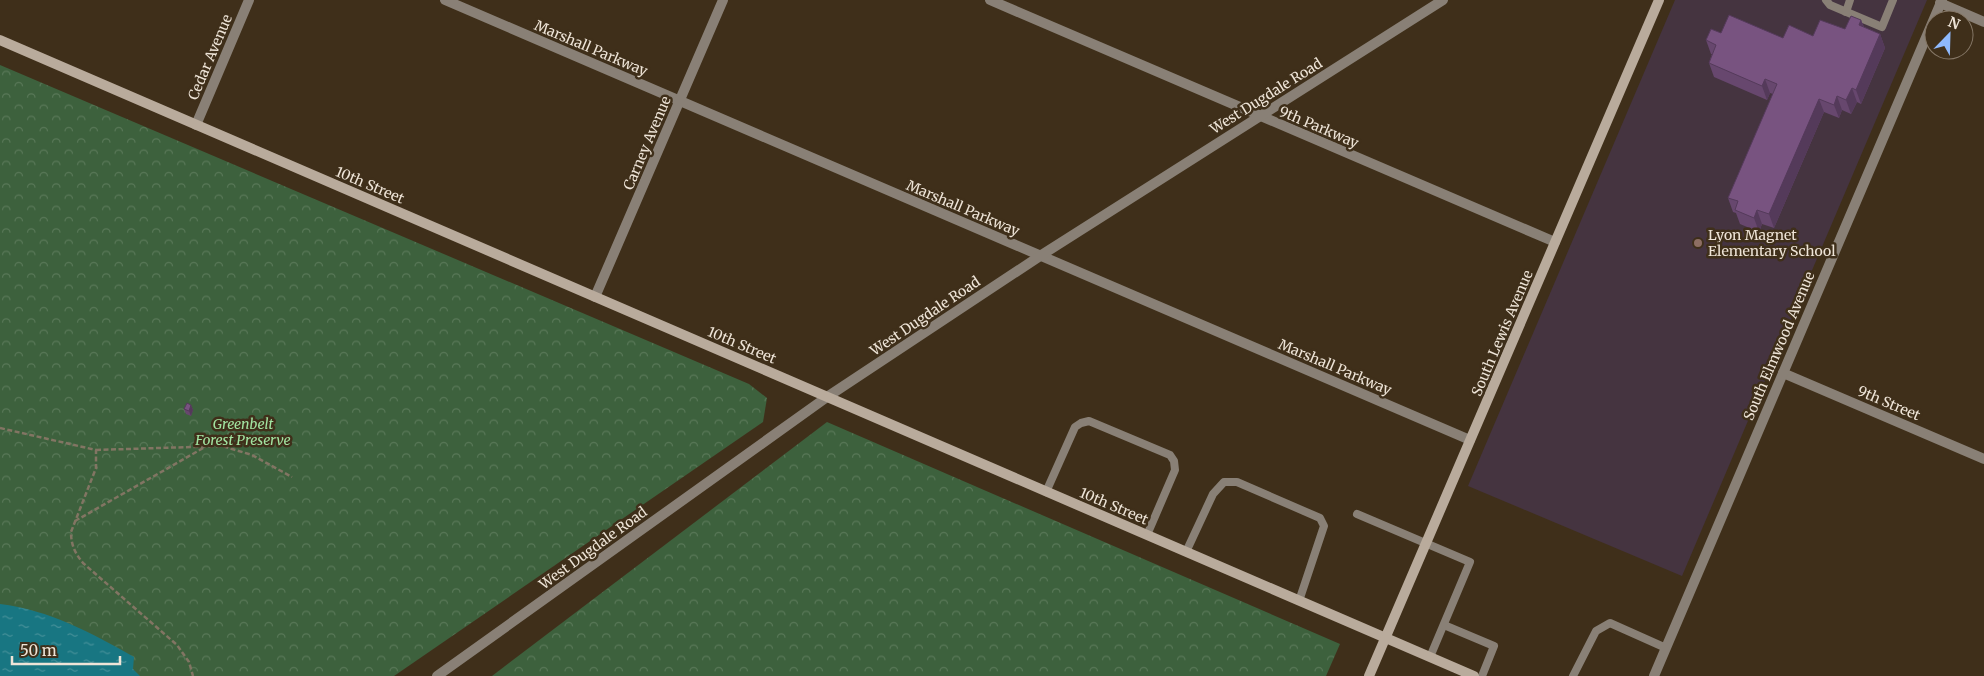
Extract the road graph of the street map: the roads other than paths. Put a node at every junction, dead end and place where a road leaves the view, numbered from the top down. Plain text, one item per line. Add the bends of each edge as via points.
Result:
1 (249, 0) edge
2 (445, 0) edge
3 (723, 0) edge
4 (990, 0) edge
5 (1443, 0) edge
6 (1659, 0) edge
7 (1826, 0) edge
8 (1850, 0) edge
9 (1894, 0) edge
10 (1941, 2) edge
11 (1846, 12) junction
12 (1984, 22) edge
13 (0, 40) edge
14 (680, 101) junction
15 (1260, 116) junction
16 (196, 124) junction
17 (1555, 242) junction
18 (1040, 256) junction
19 (595, 297) junction
20 (1783, 373) junction
21 (827, 397) junction
22 (1470, 440) junction
23 (1984, 459) edge
24 (1046, 492) junction
25 (1357, 514) dead end
26 (1147, 535) junction
27 (1426, 543) junction
28 (1186, 552) junction
29 (1299, 601) junction
30 (1444, 625) junction
31 (1386, 638) junction
32 (1666, 648) junction
33 (1430, 657) junction
34 (437, 676) edge
35 (1369, 676) edge
36 (1474, 676) edge
37 (1482, 676) edge
38 (1573, 676) edge
39 (1654, 676) edge

1 - 16 street, Cedar Avenue
2 - 14 street, Marshall Parkway
3 - 14 street, Carney Avenue
4 - 15 street, 9th Parkway
5 - 15 street, West Dugdale Road
6 - 17 street, South Lewis Avenue
7 - 11 lane
8 - 11 lane
9 - 11 lane via 1882,27
10 - 12 street
10 - 20 street, South Elmwood Avenue
13 - 16 street, 10th Street
14 - 18 street, Marshall Parkway
14 - 19 street, Carney Avenue
15 - 17 street, 9th Parkway
15 - 18 street, West Dugdale Road
16 - 19 street, 10th Street
17 - 22 street, South Lewis Avenue
18 - 21 street, West Dugdale Road
18 - 22 street, Marshall Parkway
19 - 21 street, 10th Street
20 - 23 street, 9th Street
20 - 32 street, South Elmwood Avenue
21 - 24 street, 10th Street
21 - 34 street, West Dugdale Road
22 - 27 street, South Lewis Avenue
24 - 26 street, 10th Street
24 - 26 lane via 1075,427 1081,422 1089,421 1170,455 1175,470
25 - 27 lane
26 - 28 street, 10th Street
27 - 30 lane via 1470,562
27 - 31 street, South Lewis Avenue
28 - 29 street, 10th Street
28 - 29 lane via 1213,494 1224,482 1237,482 1295,507 1320,518 1324,526
29 - 31 street, 10th Street
30 - 33 lane
30 - 37 lane via 1494,646
31 - 33 street, 10th Street
31 - 35 street, South Lewis Avenue
32 - 38 lane via 1610,623 1596,631
32 - 39 street, South Elmwood Avenue
33 - 36 street, 10th Street

